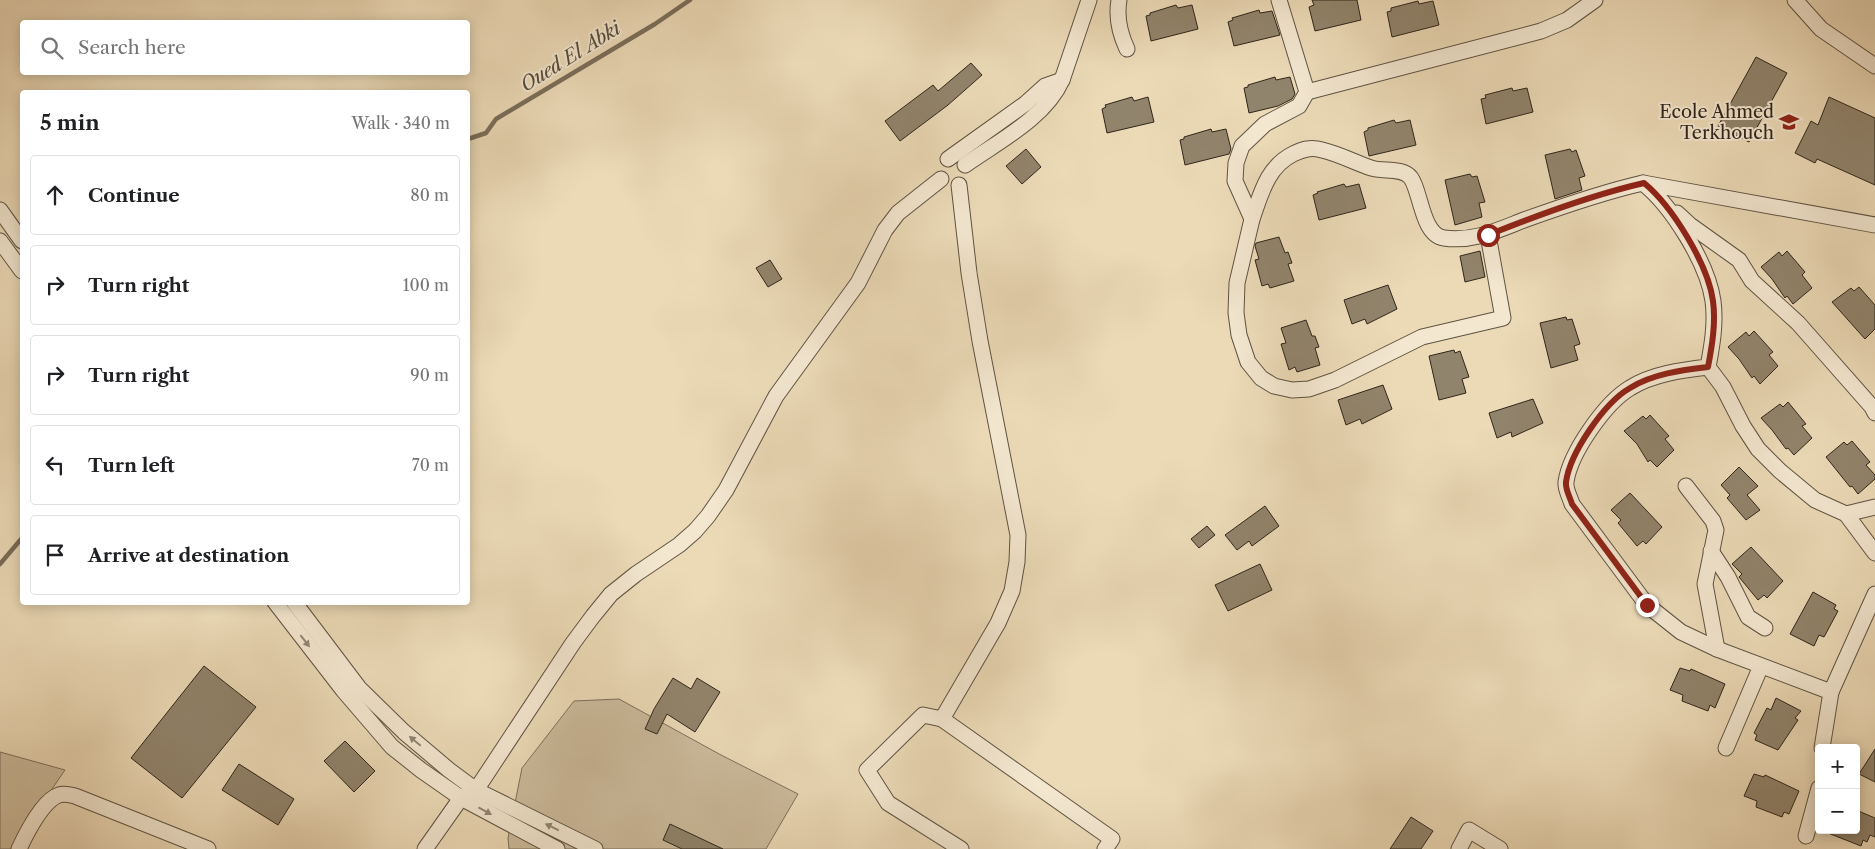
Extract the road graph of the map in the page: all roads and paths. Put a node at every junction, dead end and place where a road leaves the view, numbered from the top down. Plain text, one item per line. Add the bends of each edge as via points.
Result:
1 (1089, 0) edge
2 (1119, 0) edge
3 (1279, 0) edge
4 (1595, 0) edge
5 (1794, 0) edge
6 (1127, 49) dead end
7 (1875, 66) edge
8 (1062, 80) junction
9 (1307, 92) junction
10 (948, 159) junction
11 (965, 165) junction
12 (941, 179) junction
13 (1644, 183) junction
14 (959, 185) junction
15 (1657, 194) junction
16 (0, 210) edge
17 (1252, 219) junction
18 (1875, 225) edge
19 (1488, 235) junction
20 (20, 238) edge
21 (0, 241) edge
22 (20, 268) edge
23 (1708, 367) junction
24 (1875, 413) edge
25 (1686, 486) dead end
26 (1875, 507) edge
27 (1846, 514) junction
28 (1711, 551) junction
29 (1875, 553) edge
30 (1875, 594) edge
31 (277, 605) edge
32 (296, 605) edge
33 (1765, 628) dead end
34 (1717, 649) junction
35 (1761, 666) junction
36 (1831, 692) junction
37 (942, 719) junction
38 (1823, 744) edge
39 (1726, 748) dead end
40 (1819, 789) edge
41 (476, 790) junction
42 (461, 798) junction
43 (1806, 836) dead end
44 (19, 849) edge
45 (208, 849) edge
46 (425, 849) edge
47 (557, 849) edge
48 (595, 849) edge
49 (961, 849) edge
50 (1105, 849) edge
51 (1459, 849) edge
52 (1500, 849) edge

1 - 8 street
2 - 6 street via 1121,37
3 - 9 street
4 - 9 street via 1567,20 1542,31
5 - 7 street via 1821,29
8 - 10 street via 1045,86
8 - 11 street via 1054,96 1032,118
9 - 17 street via 1299,106 1264,124 1242,146 1236,163 1235,181
10 - 11 street via 958,159
10 - 12 street via 939,170
11 - 14 street via 966,178
12 - 14 street via 948,185
12 - 41 street via 898,213 885,230 858,283 776,396 726,490 708,516 679,545 612,594 593,616
13 - 15 street
13 - 18 street
13 - 19 street via 1525,220
14 - 37 street via 980,341 1018,535 1018,562 1012,591 998,623
15 - 23 street via 1692,245 1713,301 1713,343
15 - 24 street via 1690,225 1739,260 1752,281 1798,323
16 - 20 street
17 - 19 street via 1263,186 1274,169 1304,149 1320,149 1378,171 1401,171 1410,177 1430,228 1441,237
17 - 19 street via 1237,283 1239,335 1248,362 1261,378 1274,386 1292,390 1309,389 1335,380 1422,336 1503,318
21 - 22 street
23 - 27 street via 1758,449 1815,500
23 - 34 street via 1653,377 1630,388 1608,406 1570,464 1566,484 1572,504 1647,605 1681,632
25 - 28 street via 1713,521 1716,530
26 - 27 street
27 - 29 street
28 - 33 street via 1748,617
28 - 34 street via 1705,584
30 - 36 street
31 -> 42 street via 392,747
41 -> 32 street via 404,732 359,688
34 - 35 street
35 - 36 street
35 - 39 street
36 - 38 street
37 - 49 street via 923,715 868,770 888,803
37 - 50 street via 1112,839
40 - 43 street
41 - 42 street
48 -> 41 street
42 - 46 street
42 -> 47 street
44 - 45 street via 49,802 60,794 75,796
51 - 52 street via 1469,830

